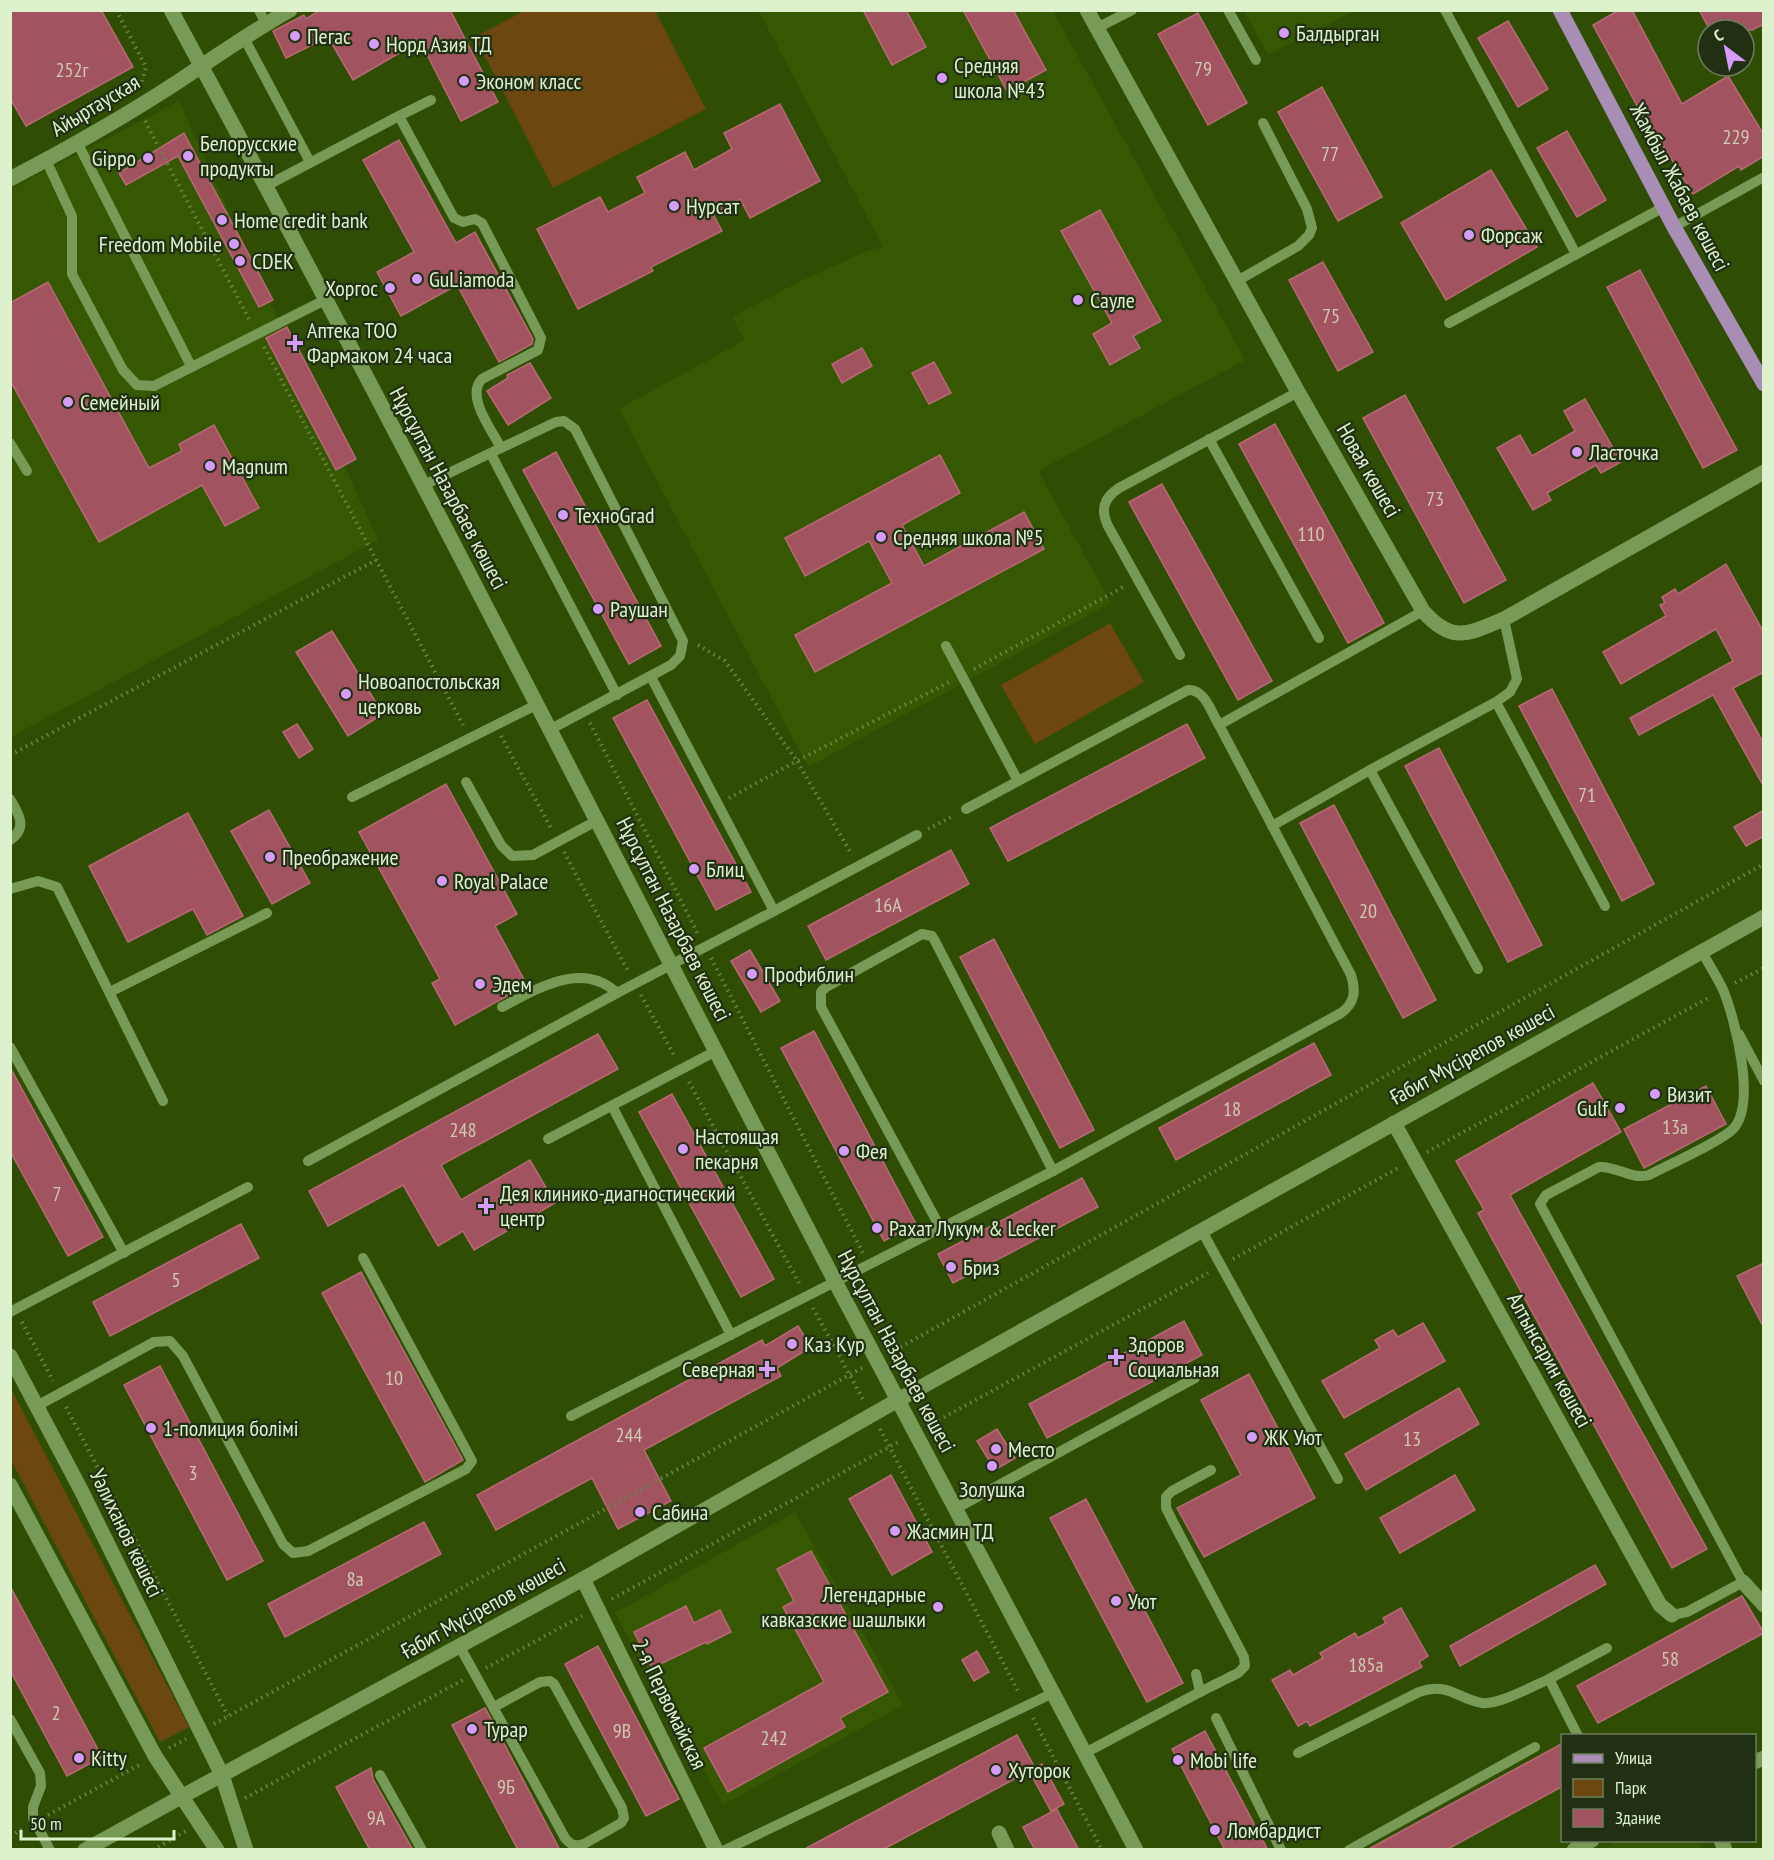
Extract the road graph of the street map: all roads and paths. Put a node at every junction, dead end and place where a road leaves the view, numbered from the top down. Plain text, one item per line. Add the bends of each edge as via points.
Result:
1 (116, 10) edge
2 (171, 10) edge
3 (290, 10) edge
4 (1087, 10) edge
5 (1131, 10) edge
6 (1228, 10) edge
7 (1445, 10) edge
8 (1560, 10) edge
9 (262, 17) edge
10 (1097, 28) junction
11 (243, 36) junction
12 (1256, 60) dead end
13 (201, 66) junction
14 (431, 100) dead end
15 (137, 106) junction
16 (399, 116) junction
17 (1263, 123) dead end
18 (77, 142) junction
19 (46, 160) junction
20 (310, 162) junction
21 (1764, 177) edge
22 (10, 179) edge
23 (266, 186) junction
24 (1664, 207) junction
25 (1674, 226) junction
26 (1576, 254) junction
27 (1236, 281) junction
28 (325, 300) junction
29 (1449, 322) dead end
30 (257, 333) junction
31 (191, 366) junction
32 (1764, 384) edge
33 (1299, 392) junction
34 (1209, 439) junction
35 (10, 443) edge
36 (501, 448) junction
37 (491, 454) junction
38 (27, 471) dead end
39 (1764, 472) edge
40 (422, 486) junction
41 (376, 560) junction
42 (1138, 579) junction
43 (1423, 610) junction
44 (1504, 619) junction
45 (681, 635) junction
46 (1319, 638) dead end
47 (946, 645) dead end
48 (1180, 655) dead end
49 (962, 675) junction
50 (651, 677) junction
51 (617, 695) junction
52 (1496, 702) junction
53 (538, 704) junction
54 (584, 712) junction
55 (1219, 725) junction
56 (551, 729) junction
57 (481, 732) junction
58 (10, 754) edge
59 (797, 760) junction
60 (1370, 770) junction
61 (1018, 781) junction
62 (466, 782) dead end
63 (352, 797) dead end
64 (10, 799) edge
65 (720, 803) junction
66 (966, 809) joint
67 (598, 820) junction
68 (1272, 826) junction
69 (917, 835) joint
70 (10, 840) edge
71 (558, 841) junction
72 (858, 866) junction
73 (10, 889) edge
74 (1605, 906) dead end
75 (774, 911) junction
76 (267, 913) dead end
77 (1764, 917) edge
78 (705, 947) junction
79 (1702, 952) junction
80 (672, 966) junction
81 (1764, 968) edge
82 (1478, 969) dead end
83 (634, 984) junction
84 (1723, 990) junction
85 (110, 992) junction
86 (617, 993) junction
87 (502, 1007) dead end
88 (1737, 1028) junction
89 (10, 1047) edge
90 (716, 1051) junction
91 (682, 1069) junction
92 (1764, 1082) edge
93 (163, 1101) dead end
94 (612, 1106) junction
95 (1394, 1123) junction
96 (548, 1139) dead end
97 (1413, 1160) junction
98 (308, 1161) dead end
99 (1053, 1171) junction
100 (248, 1187) dead end
101 (941, 1229) junction
102 (1202, 1231) junction
103 (124, 1253) junction
104 (363, 1258) dead end
105 (870, 1265) junction
106 (1221, 1265) junction
107 (836, 1283) junction
108 (807, 1297) junction
109 (13, 1311) edge
110 (731, 1335) junction
111 (10, 1356) edge
112 (1195, 1378) dead end
113 (60, 1394) junction
114 (898, 1400) junction
115 (37, 1406) junction
116 (571, 1416) dead end
117 (872, 1416) junction
118 (915, 1433) junction
119 (890, 1447) junction
120 (1211, 1470) dead end
121 (1338, 1479) dead end
122 (10, 1485) edge
123 (955, 1509) junction
124 (583, 1580) junction
125 (1743, 1582) junction
126 (1764, 1605) edge
127 (598, 1607) junction
128 (1672, 1615) joint
129 (460, 1647) junction
130 (1607, 1648) dead end
131 (476, 1673) junction
132 (1196, 1674) dead end
133 (1549, 1679) junction
134 (1200, 1692) junction
135 (1053, 1693) junction
136 (494, 1707) junction
137 (1027, 1707) junction
138 (228, 1716) dead end
139 (1216, 1718) dead end
140 (11, 1720) edge
141 (1577, 1734) edge
142 (1535, 1747) dead end
143 (1085, 1753) junction
144 (1298, 1753) dead end
145 (380, 1774) dead end
146 (222, 1775) junction
147 (181, 1797) junction
148 (233, 1804) junction
149 (199, 1824) junction
150 (999, 1833) dead end
151 (1588, 1842) edge
152 (50, 1850) edge
153 (85, 1850) edge
154 (153, 1850) edge
155 (217, 1850) edge
156 (246, 1850) edge
157 (422, 1850) edge
158 (716, 1850) edge
159 (725, 1850) edge
160 (1007, 1850) edge
161 (1102, 1850) edge
162 (1136, 1850) edge
163 (1281, 1850) edge
164 (1349, 1850) edge
165 (1574, 1850) edge

1 - 15 path via 146,67
2 - 13 main road, Нұрсұлтан Назарбаев көшесі
3 - 9 main road, Айыртауская
4 - 10 main road, Новая көшесі
5 - 10 lane
6 - 12 lane
7 - 26 lane
8 - 24 main road, Жамбыл Жабаев көшесі
9 - 11 main road, Айыртауская
10 - 27 main road, Новая көшесі
11 - 13 main road, Айыртауская
11 - 20 lane
13 - 15 main road, Айыртауская
13 - 23 main road, Нұрсұлтан Назарбаев көшесі
14 - 16 lane
15 - 18 main road, Айыртауская
15 - 30 path
16 - 20 lane
16 - 36 lane via 454,218 482,223 542,338 538,350 476,385 478,402
17 - 27 lane via 1307,209 1312,228 1298,246
18 - 19 main road, Айыртауская
18 - 31 lane
19 - 22 main road, Айыртауская
19 - 31 lane via 72,216 72,274 123,370 133,382 149,387
20 - 23 lane
21 - 25 lane
23 - 28 main road, Нұрсұлтан Назарбаев көшесі
24 - 25 main road, Жамбыл Жабаев көшесі
24 - 26 lane
25 - 32 main road, Жамбыл Жабаев көшесі
26 - 29 lane
27 - 33 main road, Новая көшесі
28 - 30 lane
28 - 40 main road, Нұрсұлтан Назарбаев көшесі
30 - 31 lane
30 - 41 path
33 - 34 lane
33 - 43 main road, Новая көшесі
34 - 42 lane via 1106,499 1106,521
34 - 46 lane
35 - 38 lane
36 - 37 lane
36 - 45 lane via 556,422 564,421 575,429
37 - 40 lane
37 - 51 lane
39 - 44 main road, Новая көшесі
40 - 53 main road, Нұрсұлтан Назарбаев көшесі
41 - 57 path via 466,730
41 - 58 path
42 - 48 lane
42 - 49 path
43 - 44 main road, Новая көшесі via 1442,629 1454,634 1473,632
43 - 55 lane
44 - 52 lane via 1517,679 1510,692
45 - 50 lane via 684,646 680,656
45 - 59 path via 725,661
47 - 49 lane
49 - 59 path
49 - 61 lane
50 - 51 lane
50 - 65 lane
51 - 54 lane
52 - 60 lane
52 - 74 lane
53 - 56 main road, Нұрсұлтан Назарбаев көшесі
53 - 57 lane
54 - 56 lane
54 - 78 path
55 - 61 lane via 1202,696 1188,690
55 - 68 lane
56 - 67 main road, Нұрсұлтан Назарбаев көшесі
57 - 63 lane
57 - 71 path via 500,733
59 - 65 path
59 - 72 path
60 - 68 lane
60 - 82 lane
61 - 66 lane
62 - 71 lane via 501,845 512,856 527,857
64 - 70 lane via 19,814 21,829
65 - 75 lane
66 - 69 path
67 - 71 lane
67 - 80 main road, Нұрсұлтан Назарбаев көшесі
68 - 99 lane via 1351,975 1355,991 1350,1005
69 - 72 lane
71 - 83 path
72 - 75 lane
73 - 85 lane via 38,881 57,887
75 - 78 lane
76 - 85 lane
77 - 79 main road, Ғабит Мүсірепов көшесі
78 - 80 lane
78 - 105 path
79 - 84 lane
79 - 95 main road, Ғабит Мүсірепов көшесі
80 - 83 lane
80 - 90 main road, Нұрсұлтан Назарбаев көшесі
81 - 84 path
83 - 86 lane
83 - 91 path
84 - 88 lane
84 - 97 path
85 - 93 lane
86 - 87 lane via 601,982 567,978
86 - 98 lane
88 - 92 lane
88 - 125 lane via 1743,1101 1734,1127 1649,1175 1636,1177 1599,1167 1546,1195 1540,1204
89 - 103 lane
90 - 91 lane
90 - 107 main road, Нұрсұлтан Назарбаев көшесі
91 - 94 lane
91 - 108 path
94 - 96 lane
94 - 110 lane
95 - 97 main road, Алтынсарин көшесі
95 - 102 main road, Ғабит Мүсірепов көшесі
97 - 106 path
97 - 128 main road, Алтынсарин көшесі via 1660,1605
99 - 101 lane
99 - 101 lane via 935,941 922,934 826,987 820,998 821,1007
100 - 103 lane
101 - 105 lane
102 - 106 lane
102 - 114 main road, Ғабит Мүсірепов көшесі
103 - 109 lane
104 - 113 lane via 472,1461 466,1469 308,1551 293,1553 283,1544 183,1356 170,1341 154,1342
105 - 107 lane
106 - 118 path
106 - 121 lane
107 - 108 lane
107 - 114 main road, Нұрсұлтан Назарбаев көшесі
108 - 110 lane
108 - 117 path
109 - 113 path
110 - 116 lane
111 - 115 main road, Уәлиханов көшесі
112 - 123 lane
113 - 115 lane
113 - 138 path
114 - 117 main road, Ғабит Мүсірепов көшесі
114 - 118 main road, Нұрсұлтан Назарбаев көшесі
115 - 146 main road, Уәлиханов көшесі
117 - 119 path
117 - 124 main road, Ғабит Мүсірепов көшесі
118 - 119 path
118 - 123 main road, Нұрсұлтан Назарбаев көшесі
119 - 127 path
119 - 137 path
120 - 134 lane via 1172,1491 1166,1497 1166,1508 1244,1657 1245,1666
122 - 147 main road via 154,1756
123 - 135 main road, Нұрсұлтан Назарбаев көшесі
124 - 127 main road, 2-я Первомайская
124 - 129 main road, Ғабит Мүсірепов көшесі
125 - 126 main road
125 - 128 lane via 1687,1612
127 - 131 path
127 - 158 main road, 2-я Первомайская
129 - 131 lane
129 - 146 main road, Ғабит Мүсірепов көшесі
130 - 133 lane
131 - 136 lane
131 - 148 path
132 - 134 lane
133 - 141 lane
133 - 144 lane via 1489,1703 1447,1688 1433,1688
134 - 143 lane
135 - 137 lane
135 - 143 main road, Нұрсұлтан Назарбаев көшесі
136 - 136 lane via 568,1842 579,1846 621,1823 622,1808 554,1684 540,1682
137 - 159 lane
137 - 161 path
139 - 163 lane
140 - 152 lane via 41,1779 32,1813
142 - 164 lane
143 - 162 main road, Нұрсұлтан Назарбаев көшесі
145 - 157 lane
146 - 147 main road, Ғабит Мүсірепов көшесі
146 - 148 main road, Уәлиханов көшесі
147 - 149 main road
147 - 153 main road, Ғабит Мүсірепов көшесі
148 - 156 main road, Уәлиханов көшесі
149 - 154 path
149 - 155 main road
150 - 160 main road
151 - 165 main road

